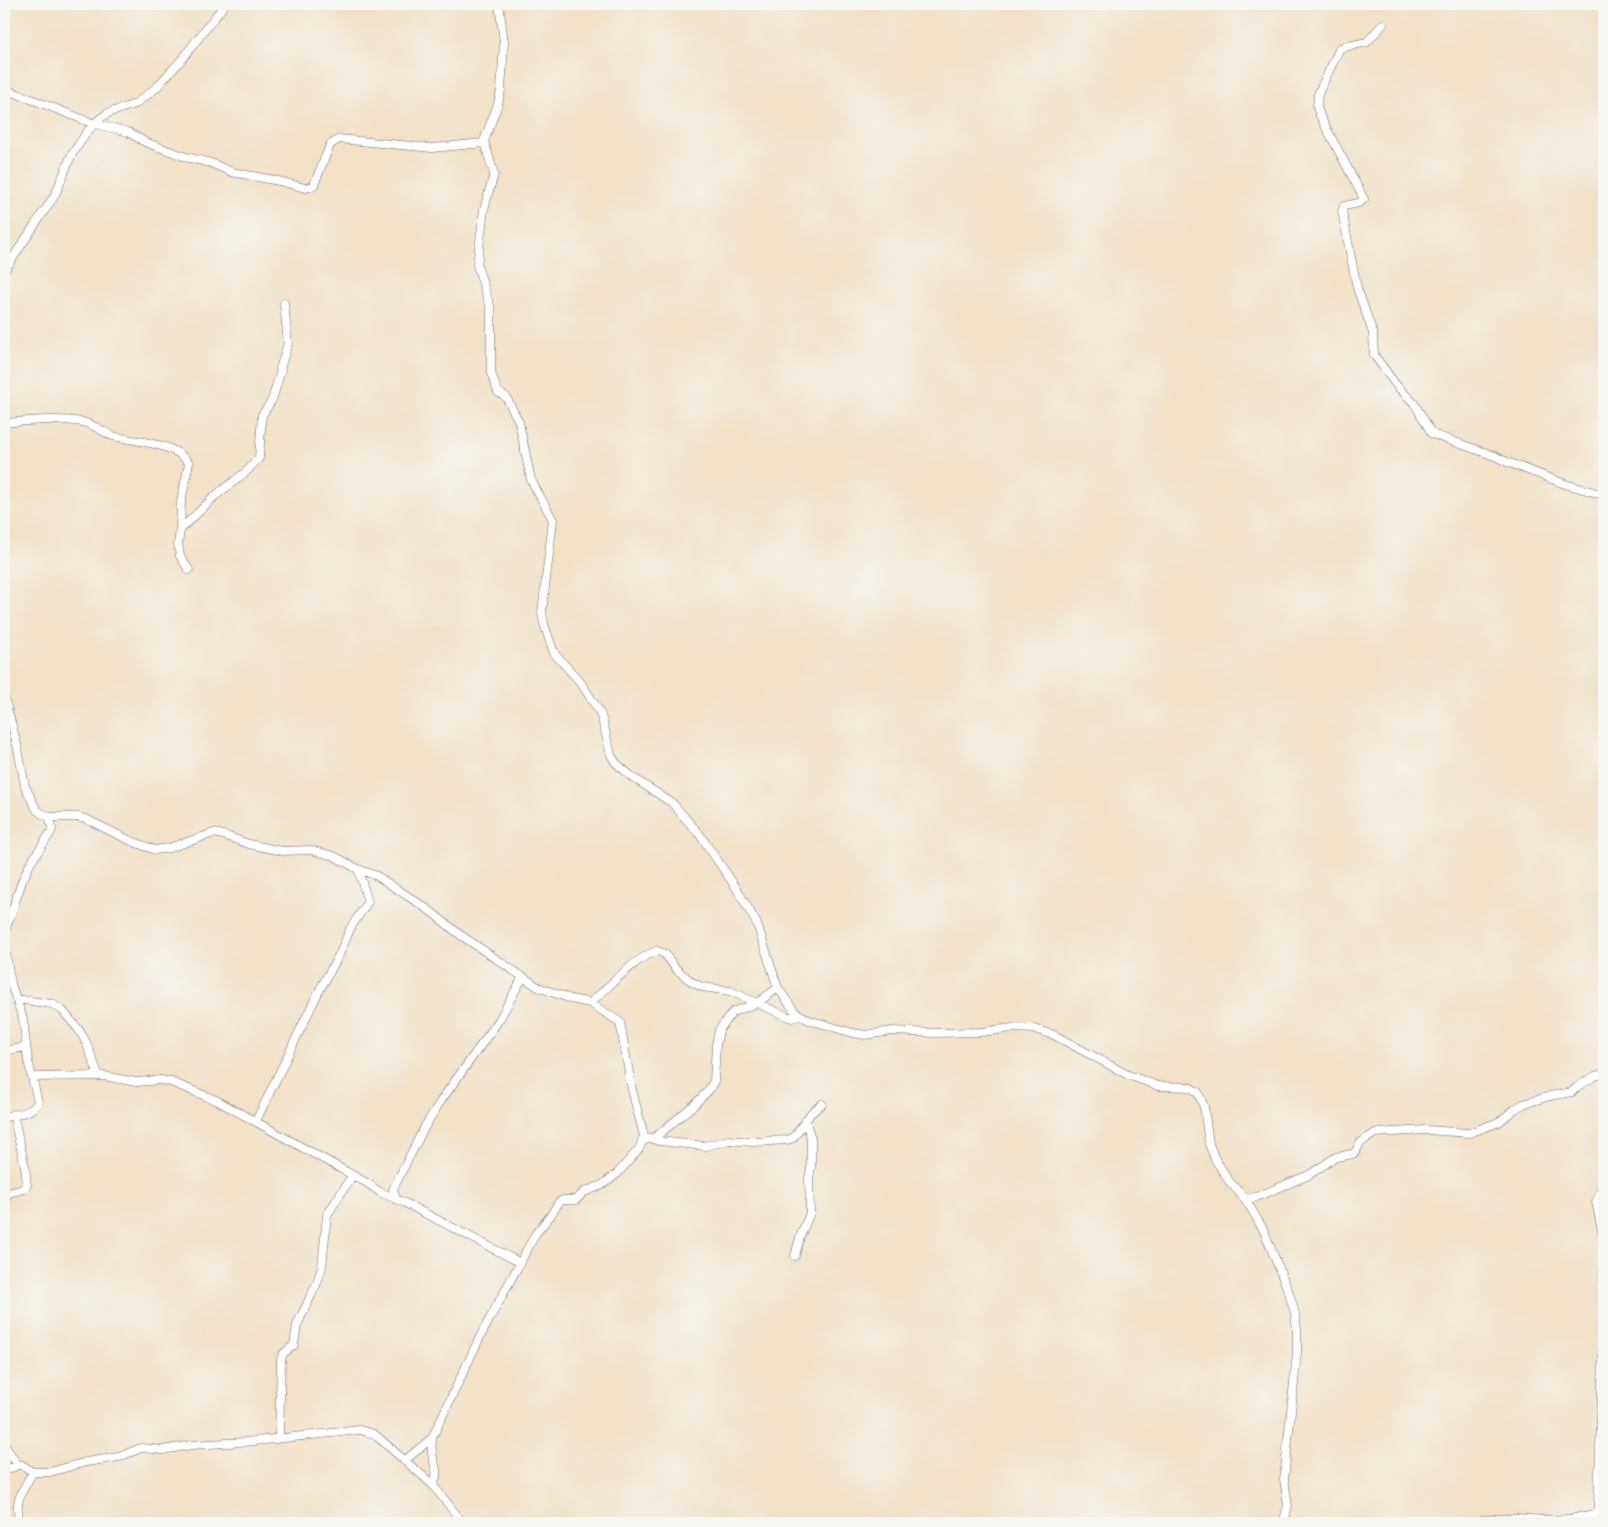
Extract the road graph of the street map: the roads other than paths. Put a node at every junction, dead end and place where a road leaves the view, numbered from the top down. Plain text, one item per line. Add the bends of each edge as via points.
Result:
1 (225, 4) edge
2 (498, 4) edge
3 (1383, 24) dead end
4 (4, 90) edge
5 (95, 124) junction
6 (484, 143) junction
7 (4, 271) edge
8 (284, 303) dead end
9 (4, 423) edge
10 (1604, 495) edge
11 (180, 530) junction
12 (189, 570) dead end
13 (4, 696) edge
14 (50, 817) junction
15 (358, 869) junction
16 (4, 934) edge
17 (4, 944) edge
18 (523, 977) junction
19 (778, 988) junction
20 (16, 999) junction
21 (590, 1003) junction
22 (757, 1003) junction
23 (800, 1016) junction
24 (26, 1046) junction
25 (4, 1052) edge
26 (1604, 1074) edge
27 (99, 1076) junction
28 (32, 1077) junction
29 (822, 1104) dead end
30 (13, 1114) junction
31 (4, 1117) edge
32 (805, 1120) junction
33 (256, 1121) junction
34 (652, 1139) junction
35 (643, 1141) junction
36 (1604, 1171) edge
37 (352, 1176) junction
38 (393, 1189) junction
39 (385, 1195) junction
40 (1243, 1196) junction
41 (396, 1199) junction
42 (4, 1212) edge
43 (1604, 1240) edge
44 (795, 1256) dead end
45 (519, 1262) junction
46 (1604, 1268) edge
47 (278, 1437) junction
48 (432, 1438) junction
49 (4, 1445) edge
50 (404, 1461) junction
51 (18, 1465) junction
52 (4, 1471) edge
53 (33, 1472) junction
54 (432, 1484) junction
55 (1600, 1513) junction
56 (21, 1523) edge
57 (463, 1523) edge
58 (1282, 1523) edge
59 (1476, 1523) edge
60 (1597, 1523) edge

1 - 5 street via 156,88 141,101 112,111
2 - 6 street via 504,42 501,90
3 - 10 street via 1366,42 1340,48 1316,102 1320,116 1364,199 1344,206 1342,211 1358,288 1373,333 1372,350 1376,360 1414,403 1432,434 1565,484
4 - 5 street
5 - 6 street via 128,132 145,142 232,172 305,188 316,183 330,145 339,139 432,148
5 - 7 street via 71,156 55,195
6 - 19 street via 494,174 484,209 476,265 491,309 492,373 498,392 506,397 519,422 531,480 553,520 542,612 554,653 581,683 599,710 616,763 672,803 700,835 737,889 757,924
8 - 11 street via 288,343 280,379 262,415 259,458
9 - 11 street via 82,422 112,435 148,442 182,456 189,463 181,502
11 - 12 street via 178,550
13 - 14 street via 25,786 37,810
14 - 15 street via 86,819 155,850 214,833 277,850 327,853
14 - 16 street via 51,832 30,864
15 - 18 street via 376,876 429,910 458,934
15 - 33 street via 368,902 351,927
17 - 20 street
18 - 21 street via 538,987
18 - 38 street via 499,1020 424,1128
19 - 22 street
19 - 23 street
20 - 24 street via 23,1019
20 - 27 street via 52,1004 62,1010 86,1042
21 - 22 street via 626,971 657,951 665,954 692,982 702,987 730,991
21 - 35 street via 617,1020 622,1027 623,1047 644,1133
22 - 23 street via 792,1018
22 - 34 street via 733,1012 719,1030 714,1081 709,1090
23 - 40 street via 866,1035 893,1031 981,1032 1012,1028 1046,1031 1119,1071 1149,1083 1194,1088 1201,1098 1215,1159
24 - 25 street
24 - 28 street
26 - 40 street via 1595,1076 1572,1092 1523,1104 1499,1122 1469,1133 1427,1130 1375,1133 1360,1143 1355,1152 1336,1158 1309,1175 1256,1197 1248,1199
27 - 28 street
27 - 33 street via 136,1082 171,1082
28 - 30 street via 38,1102 28,1111
29 - 32 street
30 - 31 street
30 - 42 street via 27,1185 7,1194
32 - 34 street via 795,1135 787,1140 729,1140 705,1146
32 - 44 street via 810,1138 810,1213
33 - 37 street
34 - 35 street
35 - 45 street via 611,1180 584,1192 576,1200 563,1200 556,1205
36 - 43 street via 1596,1202
37 - 39 street
37 - 47 street via 327,1215 317,1284 300,1318 294,1345 281,1359
38 - 39 street
38 - 41 street
39 - 41 street
40 - 58 street via 1272,1247 1289,1293 1297,1330 1284,1479 1288,1506
41 - 45 street
45 - 48 street
46 - 55 street
47 - 50 street via 367,1431
47 - 53 street via 163,1450 142,1448 119,1457 50,1472
48 - 50 street
48 - 54 street via 437,1477
49 - 51 street
50 - 54 street
51 - 52 street
51 - 53 street
53 - 56 street via 19,1499 17,1514
54 - 57 street
55 - 59 street via 1570,1519 1507,1518
55 - 60 street

